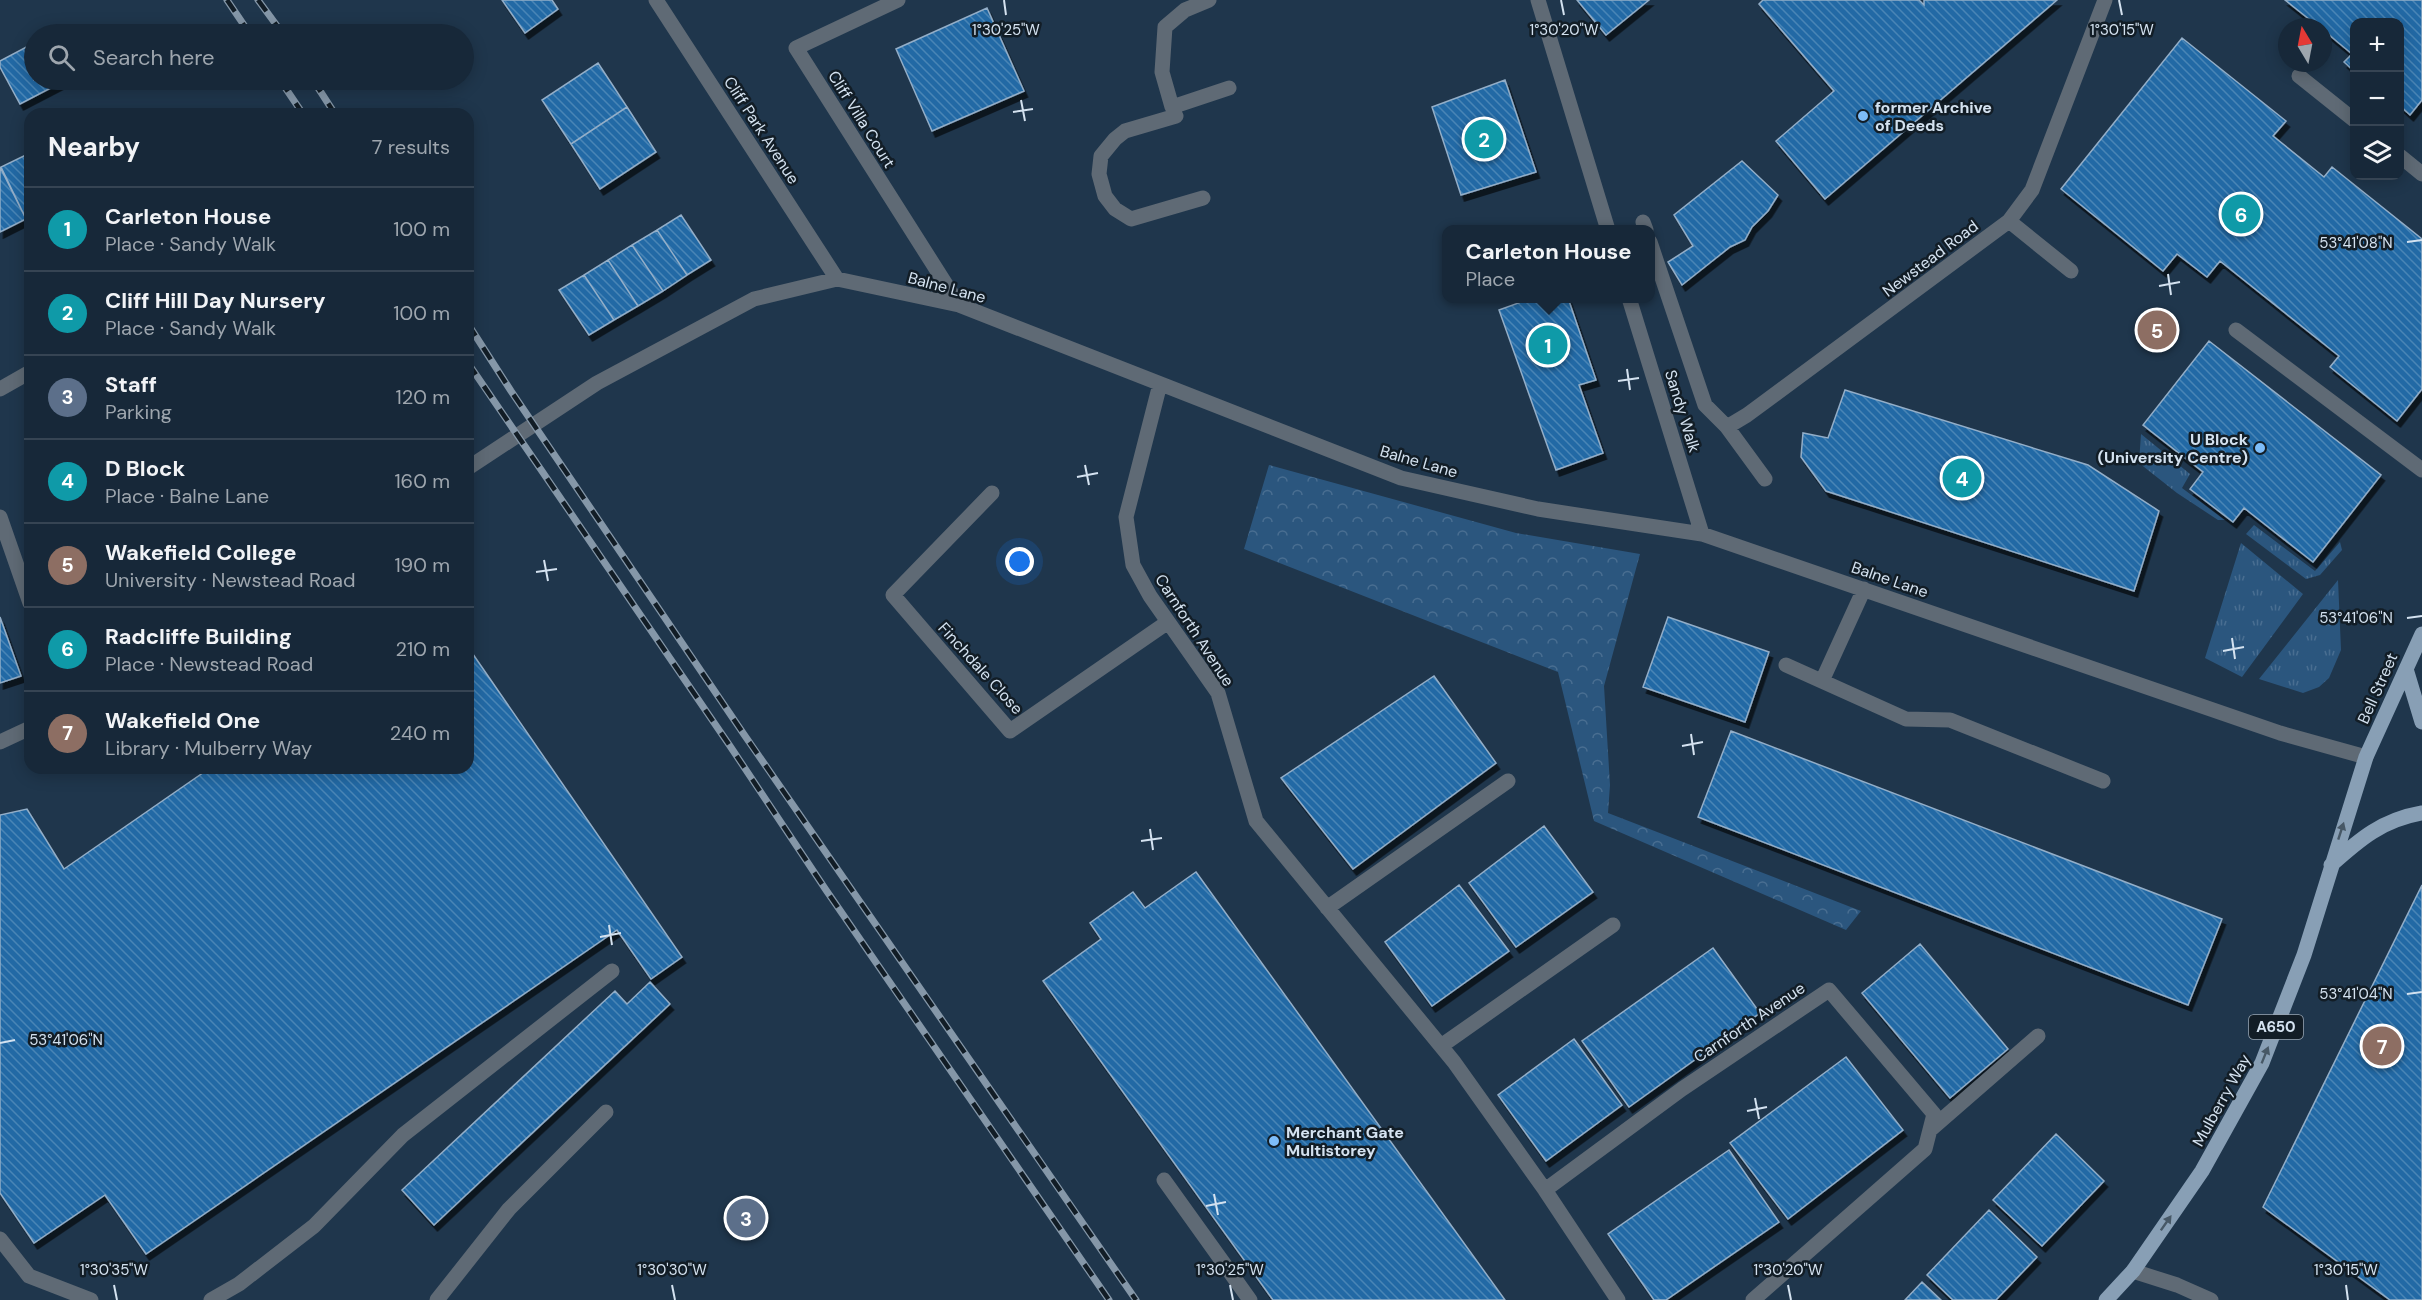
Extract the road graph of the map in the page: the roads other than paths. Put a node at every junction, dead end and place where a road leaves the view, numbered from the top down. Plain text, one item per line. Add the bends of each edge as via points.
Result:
1 (656, 0) edge
2 (898, 0) edge
3 (1209, 0) edge
4 (1537, 0) edge
5 (2105, 0) edge
6 (2299, 76) dead end
7 (1229, 88) dead end
8 (1176, 116) dead end
9 (2350, 116) edge
10 (2404, 159) edge
11 (2422, 174) edge
12 (1203, 198) dead end
13 (2009, 221) junction
14 (1606, 225) edge
15 (1655, 257) edge
16 (2071, 272) dead end
17 (837, 279) junction
18 (1631, 303) edge
19 (959, 305) junction
20 (2236, 330) dead end
21 (24, 375) edge
22 (1160, 384) junction
23 (0, 389) edge
24 (1727, 427) junction
25 (474, 464) edge
26 (2422, 470) edge
27 (1765, 479) dead end
28 (992, 493) dead end
29 (0, 518) edge
30 (1701, 534) junction
31 (24, 586) edge
32 (1864, 589) junction
33 (1168, 622) junction
34 (2422, 634) edge
35 (1786, 665) dead end
36 (2406, 669) junction
37 (1822, 681) junction
38 (2422, 722) edge
39 (24, 731) edge
40 (0, 742) edge
41 (2366, 757) junction
42 (2103, 781) dead end
43 (1508, 782) dead end
44 (2422, 813) edge
45 (2331, 865) junction
46 (1327, 908) junction
47 (1613, 926) dead end
48 (612, 971) dead end
49 (2038, 1036) dead end
50 (1441, 1046) junction
51 (606, 1112) dead end
52 (1930, 1130) junction
53 (1164, 1180) dead end
54 (1545, 1190) junction
55 (0, 1239) edge
56 (2133, 1271) junction
57 (91, 1300) edge
58 (211, 1300) edge
59 (437, 1300) edge
60 (1251, 1300) edge
61 (1617, 1300) edge
62 (1753, 1300) edge
63 (2106, 1300) edge
64 (2211, 1300) edge

1 - 17 street, Cliff Park Avenue
2 - 19 street, Cliff Villa Court via 796,48
3 - 7 street via 1185,10 1165,27 1162,72 1172,107
4 - 14 street
5 - 13 street, Newstead Road via 2032,190
6 - 9 street
8 - 12 street via 1125,131 1115,139 1101,156 1099,174 1105,196 1115,209 1131,219
10 - 11 street
13 - 16 street
13 - 24 street, Newstead Road
15 - 24 street via 1705,405
17 - 19 street, Balne Lane
17 - 25 street, Balne Lane via 754,299 597,383
18 - 30 street, Sandy Walk
19 - 22 street, Balne Lane
20 - 26 street
21 - 23 street
22 - 30 street, Balne Lane via 1401,478 1539,509
22 - 33 street, Carnforth Avenue via 1126,517 1133,565
24 - 27 street
28 - 33 street, Finchdale Close via 893,595 1010,731
29 - 31 street
30 - 32 street, Balne Lane
32 - 37 street
32 - 41 street, Balne Lane via 2280,733
33 - 46 street, Carnforth Avenue via 1218,693 1256,821
34 - 36 main road, Bell Street / A650
35 - 37 street
36 - 38 main road
36 - 41 main road, Bell Street / A650
37 - 42 street via 1906,719 1950,720
39 - 40 street
45 -> 41 main road, Mulberry Way / A650
43 - 46 street
44 - 45 main road via 2364,835
56 -> 45 main road, Mulberry Way / A650 via 2202,1171 2262,1063 2304,955
46 - 50 street, Carnforth Avenue
47 - 50 street
48 - 58 street via 403,1135 314,1226 239,1284
49 - 52 street
50 - 54 street, Carnforth Avenue
51 - 59 street via 509,1209
52 - 54 street, Carnforth Avenue via 1934,1114 1829,990 1682,1089
52 - 62 street via 1925,1149
53 - 60 street
54 - 61 street, Carnforth Avenue
55 - 57 street via 29,1276
56 - 63 main road, Mulberry Way / A650
56 - 64 street

